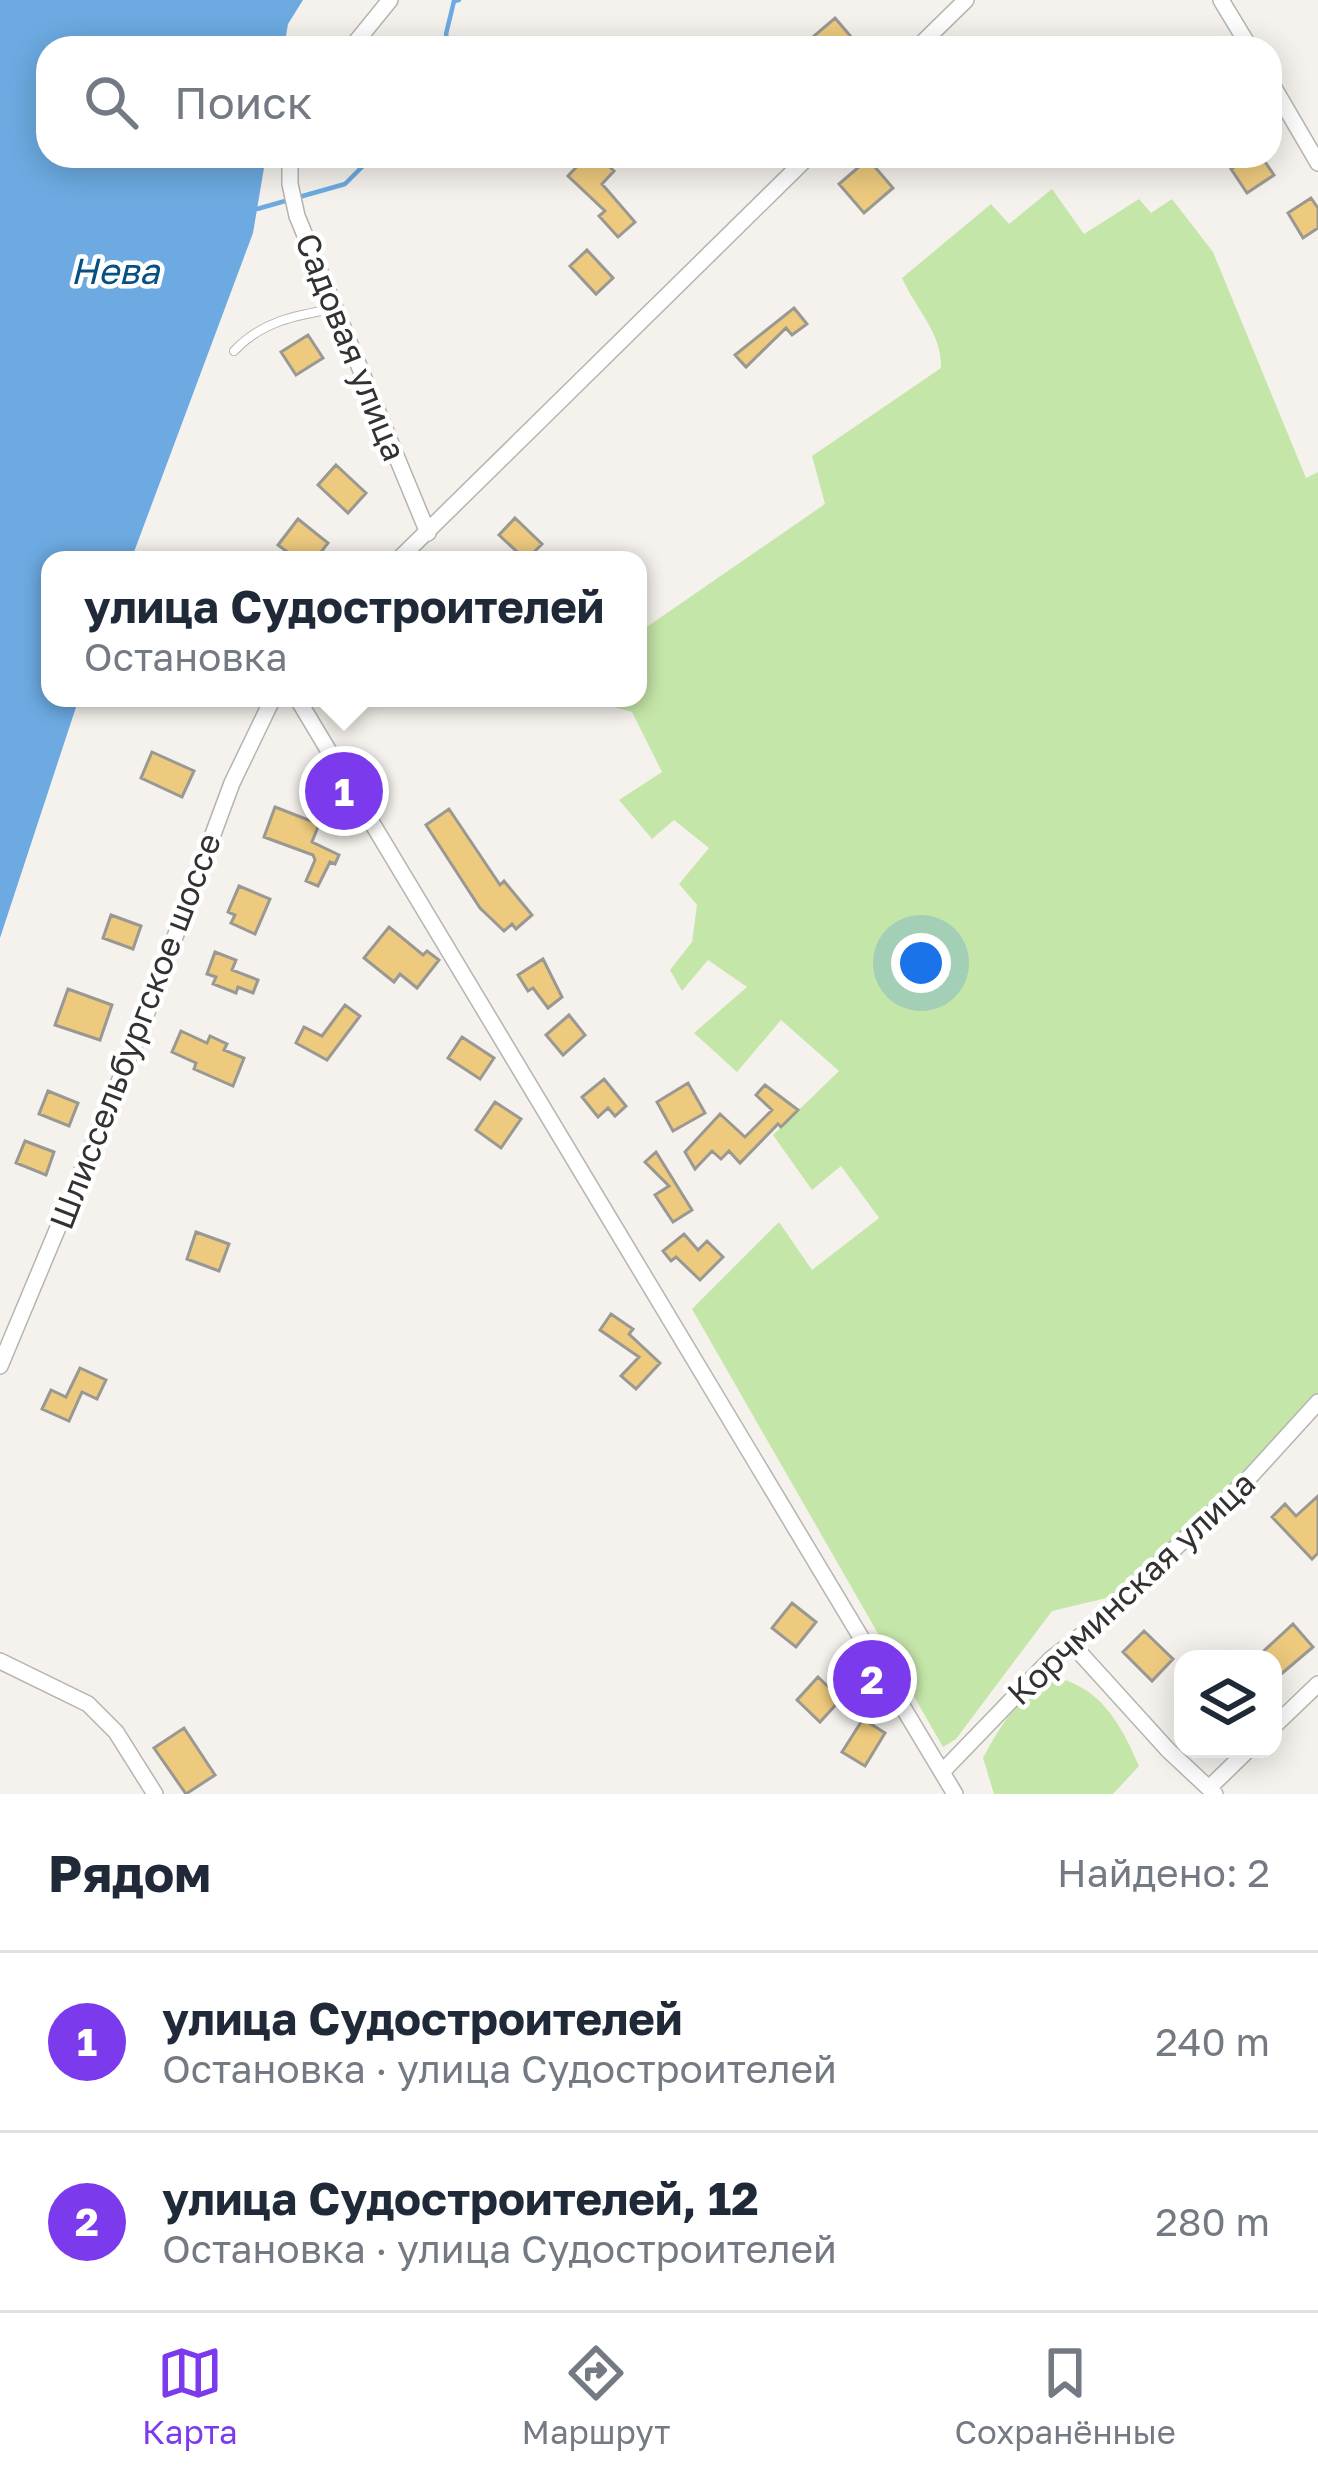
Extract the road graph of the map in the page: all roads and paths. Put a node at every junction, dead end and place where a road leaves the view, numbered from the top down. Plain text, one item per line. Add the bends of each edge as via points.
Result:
1 (390, 0) edge
2 (966, 0) edge
3 (1221, 0) edge
4 (361, 36) edge
5 (929, 36) edge
6 (1243, 36) edge
7 (1282, 102) edge
8 (1318, 163) edge
9 (290, 168) edge
10 (796, 168) edge
11 (335, 309) junction
12 (234, 351) dead end
13 (428, 533) junction
14 (408, 551) edge
15 (269, 707) edge
16 (302, 707) edge
17 (0, 1366) edge
18 (1318, 1402) edge
19 (1071, 1642) junction
20 (0, 1661) edge
21 (1318, 1684) edge
22 (1282, 1718) edge
23 (1242, 1758) edge
24 (942, 1772) junction
25 (1212, 1791) edge
26 (155, 1794) edge
27 (955, 1794) edge

1 - 4 street
2 - 5 street
3 - 6 street
7 - 8 street
9 - 11 street, Садовая улица via 297,216
10 - 13 street
11 - 12 lane via 294,315 251,333
11 - 13 street, Садовая улица
13 - 14 street
15 - 17 street, Шлиссельбургское шоссе
16 - 24 street
18 - 19 street, Корчминская улица via 1248,1479
19 - 24 street, Корчминская улица
19 - 25 street
20 - 26 street via 88,1704
21 - 22 street
23 - 25 street
24 - 27 street

